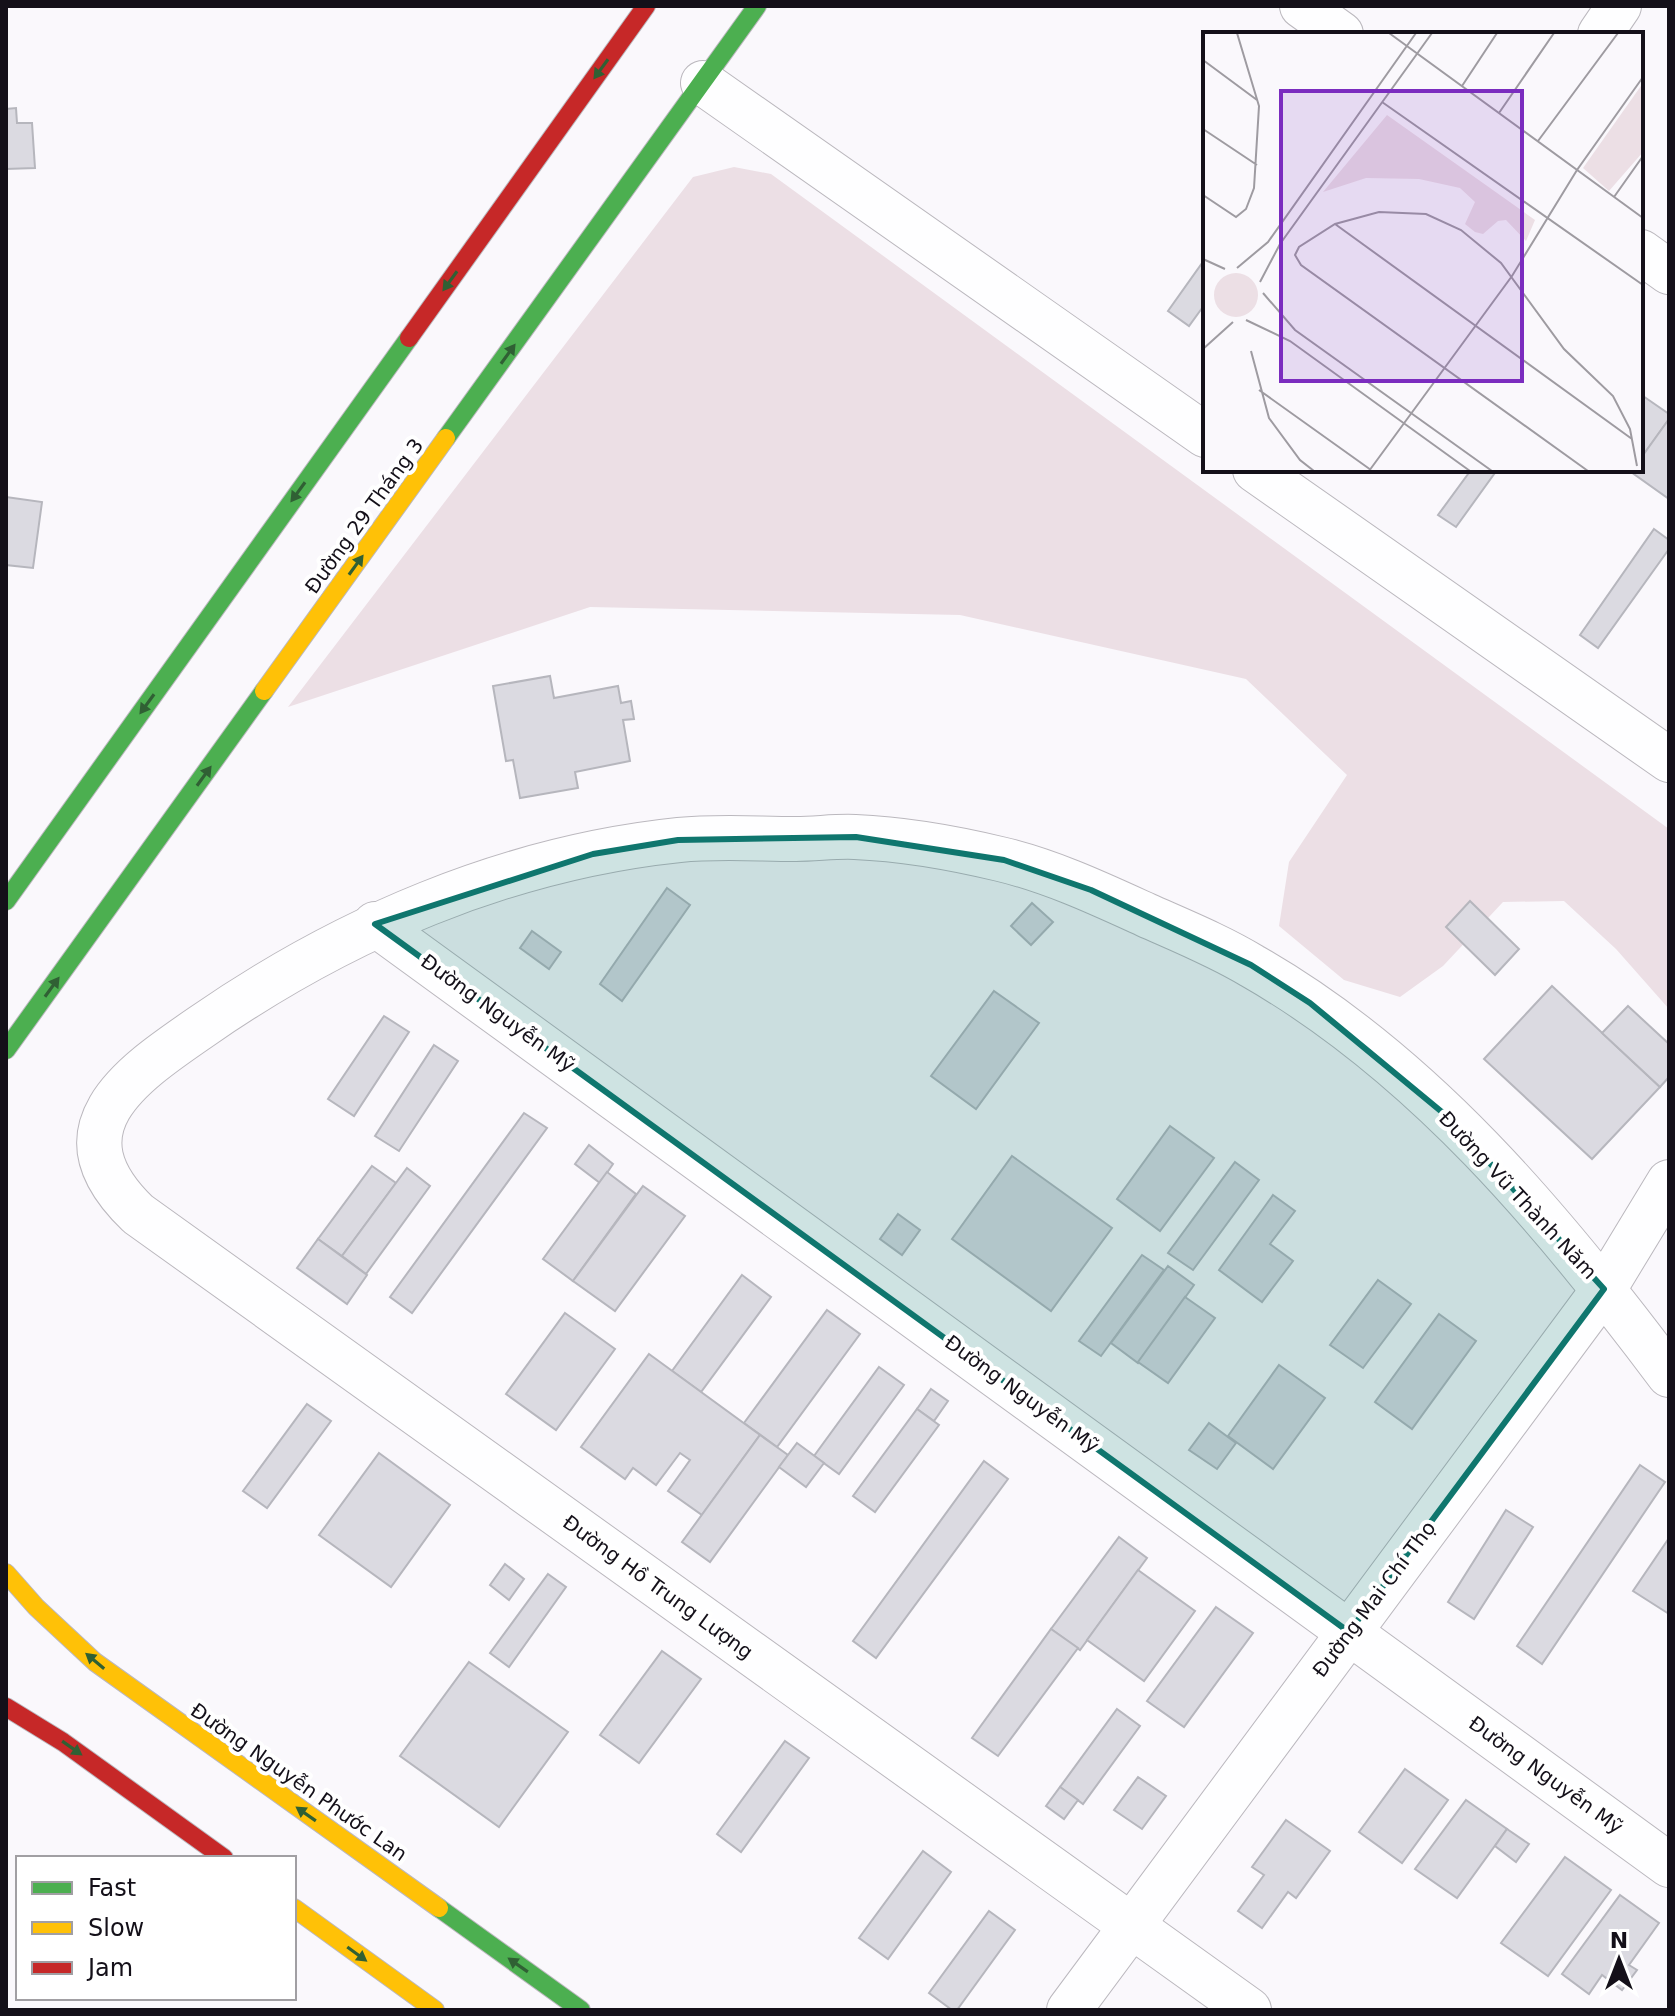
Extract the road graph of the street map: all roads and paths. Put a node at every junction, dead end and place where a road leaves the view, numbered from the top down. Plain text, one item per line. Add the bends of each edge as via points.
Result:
1 (646, 6) edge
2 (757, 6) edge
3 (1302, 6) edge
4 (1619, 6) edge
5 (1338, 32) edge
6 (1601, 32) edge
7 (703, 83) junction
8 (1643, 253) edge
9 (1669, 272) edge
10 (1203, 434) edge
11 (1258, 472) edge
12 (1669, 760) edge
13 (6, 901) edge
14 (375, 924) junction
15 (6, 1050) edge
16 (99, 1141) joint
17 (1669, 1182) edge
18 (1604, 1289) junction
19 (1669, 1375) edge
20 (6, 1573) edge
21 (1349, 1632) junction
22 (6, 1707) edge
23 (221, 1856) edge
24 (1669, 1865) edge
25 (296, 1909) edge
26 (1131, 1926) junction
27 (435, 2010) edge
28 (581, 2010) edge
29 (1069, 2010) edge
30 (1249, 2010) edge

1 -> 13 street
2 - 7 street, Đường 29 Tháng 3
3 - 5 street
4 - 6 street
7 - 10 street
15 -> 7 street, Đường 29 Tháng 3
8 - 9 street
11 - 12 street
14 - 16 street, Đường Vũ Thành Năm via 300,963 152,1060 123,1087
14 - 18 street, Đường Vũ Thành Năm via 476,886 678,840 856,837 1004,860 1091,890 1165,924 1251,965 1310,1003 1448,1117 1529,1200
14 - 21 street, Đường Nguyễn Mỹ
16 - 26 street, Đường Hồ Trung Lượng via 104,1174 138,1214
17 - 18 street, Đường Mai Chí Thọ
18 - 19 street, Đường Vũ Thành Năm
18 - 21 street, Đường Mai Chí Thọ
28 -> 20 street, Đường Nguyễn Phước Lan via 95,1662
21 - 24 street, Đường Nguyễn Mỹ
21 - 26 street, Đường Mai Chí Thọ
22 -> 23 street
25 -> 27 street
26 - 29 street, Đường Mai Chí Thọ
26 - 30 street, Đường Hồ Trung Lượng

